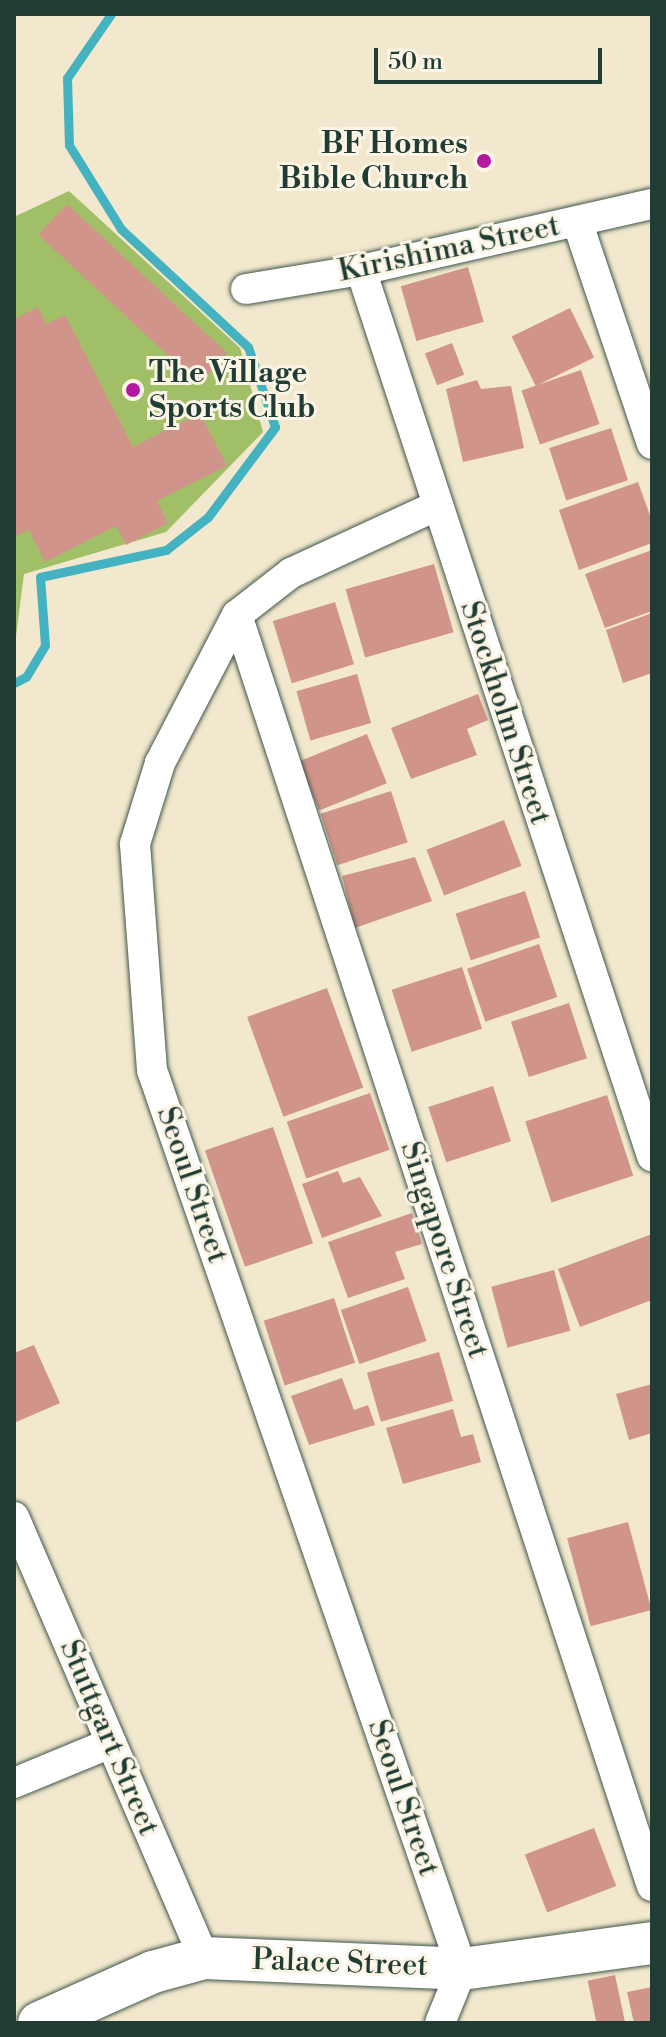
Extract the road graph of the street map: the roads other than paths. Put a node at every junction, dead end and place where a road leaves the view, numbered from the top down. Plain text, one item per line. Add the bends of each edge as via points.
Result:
1 (652, 204) edge
2 (577, 221) junction
3 (361, 270) junction
4 (246, 289) dead end
5 (652, 444) edge
6 (436, 506) junction
7 (237, 615) junction
8 (652, 1156) edge
9 (14, 1518) edge
10 (111, 1743) junction
11 (14, 1783) edge
12 (652, 1886) edge
13 (652, 1943) edge
14 (204, 1958) junction
15 (462, 1969) junction
16 (39, 2023) edge
17 (440, 2023) edge

1 - 2 street, Kirishima Street
2 - 3 street, Kirishima Street
2 - 5 street
3 - 4 street, Kirishima Street
3 - 6 street, Stockholm Street
6 - 7 street, Seoul Street via 291,573
6 - 8 street, Stockholm Street
7 - 12 street, Singapore Street
7 - 15 street, Seoul Street via 160,763 135,844 152,1070
9 - 10 street, Stuttgart Street
10 - 11 street
10 - 14 street, Stuttgart Street
13 - 15 street, Palace Street
14 - 15 street, Palace Street
14 - 16 street, Palace Street via 153,1972
15 - 17 street

